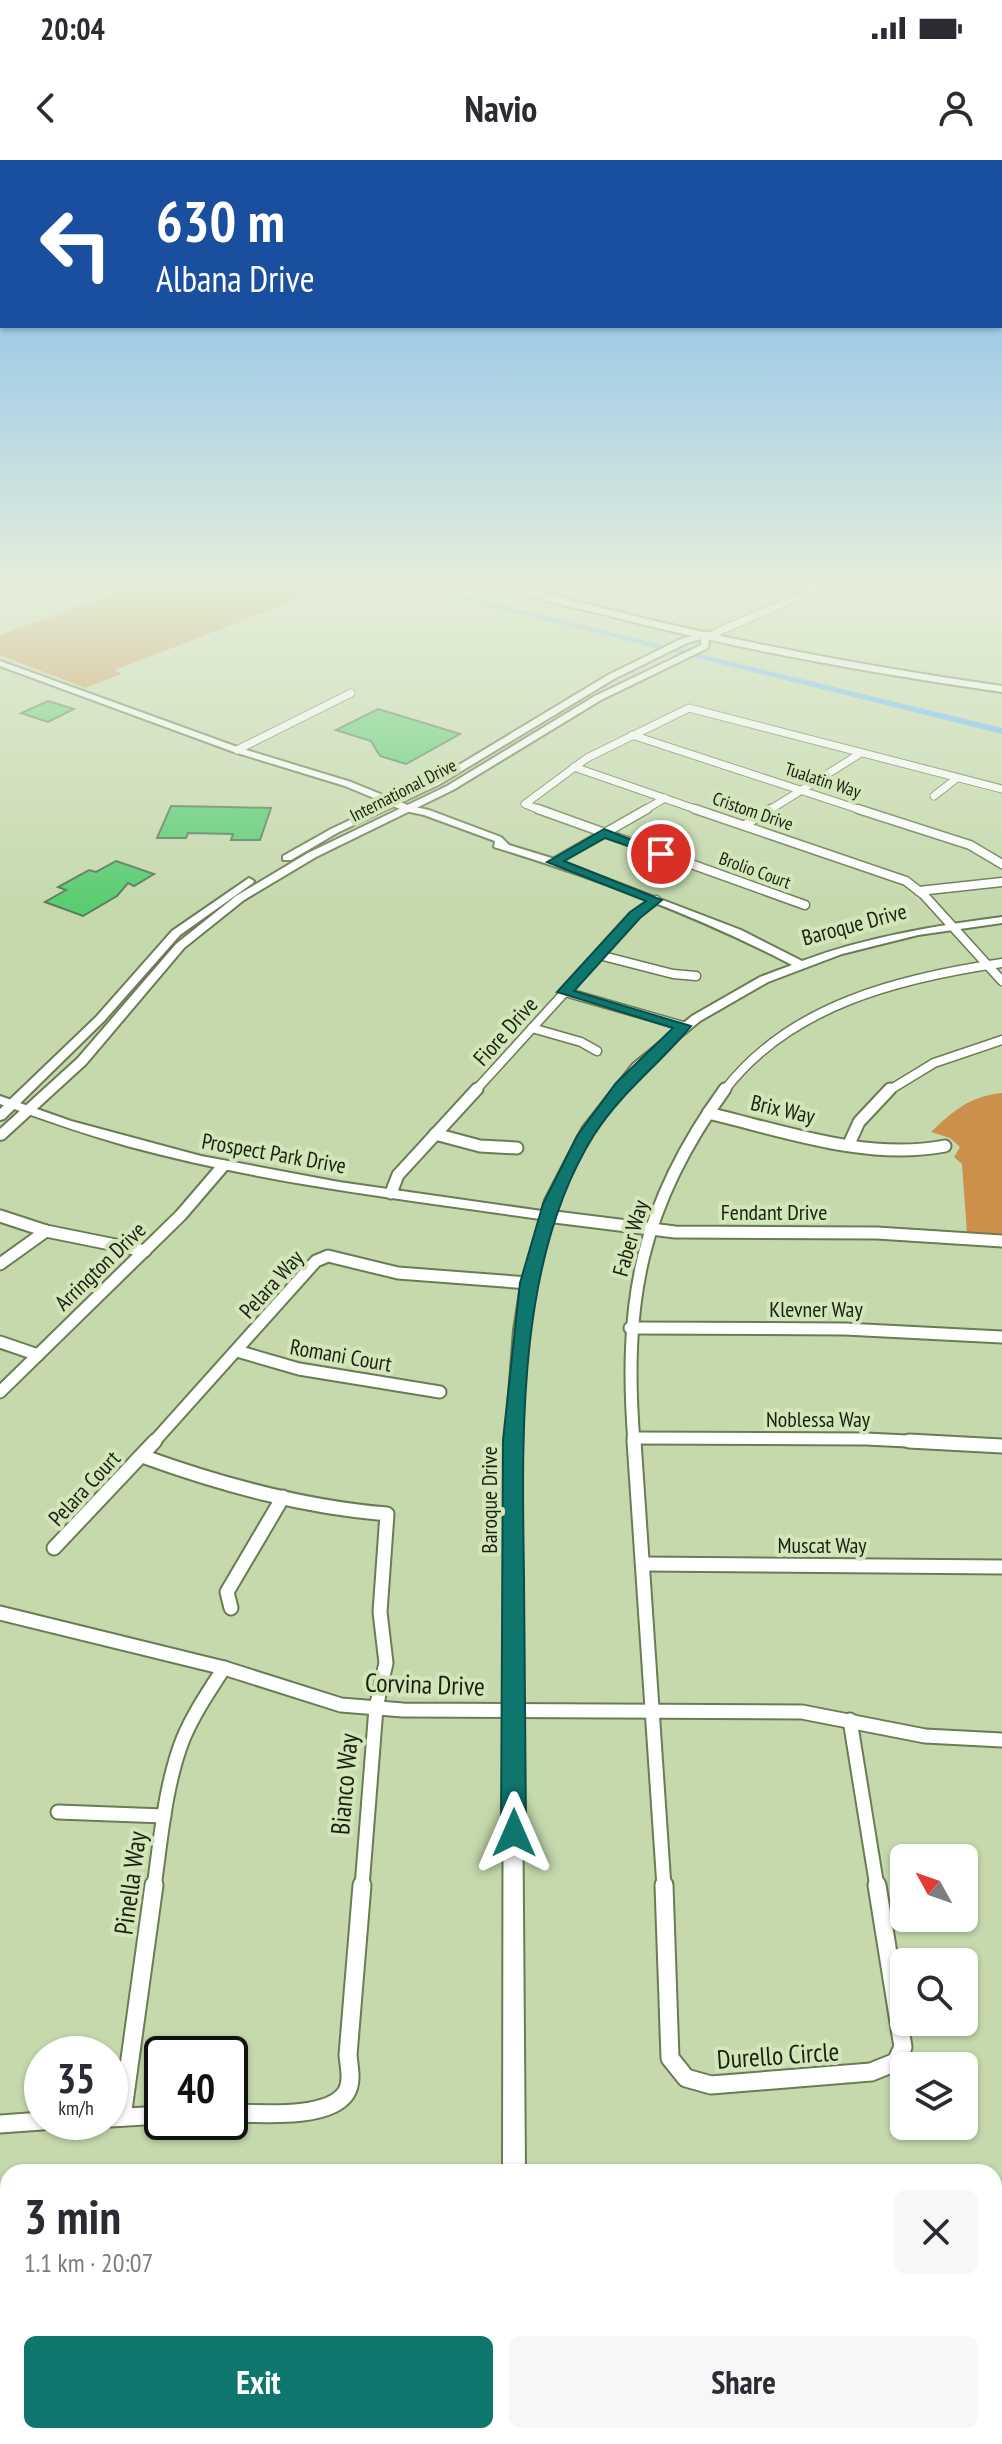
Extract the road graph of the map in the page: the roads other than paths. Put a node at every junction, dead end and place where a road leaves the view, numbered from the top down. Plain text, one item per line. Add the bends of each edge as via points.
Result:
1 (83, 694) edge
2 (350, 694) edge
3 (582, 694) edge
4 (607, 694) edge
5 (632, 735) junction
6 (237, 750) junction
7 (861, 753) junction
8 (574, 767) junction
9 (957, 778) junction
10 (1002, 789) edge
11 (801, 790) junction
12 (934, 796) dead end
13 (665, 798) junction
14 (393, 803) junction
15 (408, 809) junction
16 (745, 825) junction
17 (604, 833) junction
18 (554, 862) junction
19 (1002, 864) edge
20 (1002, 882) edge
21 (919, 891) junction
22 (656, 900) junction
23 (805, 905) dead end
24 (202, 920) junction
25 (1002, 920) edge
26 (952, 926) junction
27 (599, 955) junction
28 (1002, 963) edge
29 (798, 964) junction
30 (988, 965) junction
31 (696, 976) dead end
32 (1002, 981) edge
33 (565, 992) junction
34 (683, 1026) junction
35 (532, 1028) junction
36 (1002, 1040) edge
37 (597, 1051) dead end
38 (6, 1102) edge
39 (30, 1112) junction
40 (708, 1113) junction
41 (0, 1116) edge
42 (435, 1134) junction
43 (0, 1136) edge
44 (849, 1144) junction
45 (945, 1146) dead end
46 (517, 1148) dead end
47 (223, 1166) junction
48 (391, 1193) junction
49 (0, 1216) edge
50 (547, 1216) junction
51 (650, 1230) junction
52 (46, 1231) junction
53 (1002, 1241) edge
54 (145, 1251) junction
55 (0, 1264) edge
56 (529, 1283) junction
57 (630, 1328) junction
58 (1002, 1337) edge
59 (0, 1342) edge
60 (237, 1351) junction
61 (38, 1355) junction
62 (0, 1392) edge
63 (440, 1392) dead end
64 (633, 1438) junction
65 (1002, 1446) edge
66 (142, 1456) junction
67 (283, 1497) junction
68 (54, 1548) dead end
69 (643, 1564) junction
70 (1002, 1567) edge
71 (231, 1608) dead end
72 (0, 1613) edge
73 (224, 1668) junction
74 (376, 1708) junction
75 (513, 1710) junction
76 (653, 1711) junction
77 (850, 1720) junction
78 (1002, 1740) edge
79 (58, 1812) dead end
80 (164, 1816) junction
81 (128, 2042) edge
82 (248, 2112) edge
83 (24, 2122) edge
84 (0, 2124) edge
85 (514, 2164) edge

1 - 6 street
2 - 6 street
3 - 14 street, International Drive
4 - 15 street, International Drive
5 - 7 street via 689,708
5 - 8 street
5 - 11 street, Tualatin Way
6 - 14 street
7 - 9 street
7 - 11 street
8 - 13 street, Cristom Drive
8 - 17 street, Brolio Court via 525,804
9 - 10 street
9 - 12 street
11 - 16 street
11 - 19 street, Tualatin Way via 970,845
13 - 16 street, Cristom Drive
13 - 17 street
14 - 15 street
14 - 24 street, International Drive via 240,887
15 - 18 street via 489,844
15 - 24 street, International Drive via 287,869
16 - 21 street, Cristom Drive via 894,876
17 - 18 street
17 - 23 street, Brolio Court
18 - 22 street
20 - 21 street
21 - 26 street
22 - 27 street, Fiore Drive
22 - 29 street via 737,932
24 - 38 street, International Drive via 176,933 100,1019
24 - 39 street, International Drive via 91,1052
25 - 26 street, Baroque Drive
26 - 29 street, Baroque Drive via 878,939
26 - 30 street
27 - 31 street
27 - 33 street, Fiore Drive
28 - 30 street, Faber Way
29 - 34 street, Baroque Drive via 731,994
30 - 32 street
30 - 40 street, Faber Way via 885,988 820,1015 742,1069
33 - 34 street
33 - 35 street, Fiore Drive
34 - 50 street, Baroque Drive via 599,1115
35 - 37 street
35 - 42 street, Fiore Drive
36 - 44 street via 944,1057 903,1080 857,1125
38 - 39 street, Prospect Park Drive
38 - 41 street, International Drive
39 - 43 street, International Drive
39 - 47 street, Prospect Park Drive
40 - 44 street, Brix Way
40 - 51 street, Faber Way
42 - 46 street via 480,1146
42 - 48 street, Fiore Drive via 398,1175
44 - 45 street, Brix Way
47 - 48 street, Prospect Park Drive
47 - 54 street, Arrington Drive
48 - 50 street, Prospect Park Drive
49 - 52 street
50 - 51 street, Fendant Drive
50 - 56 street, Baroque Drive
51 - 53 street, Fendant Drive
51 - 57 street, Faber Way
52 - 54 street
52 - 55 street
54 - 61 street, Arrington Drive
56 - 60 street, Pelara Way via 427,1276 322,1258
56 - 75 street, Baroque Drive via 513,1416
57 - 58 street, Klevner Way via 845,1329
57 - 64 street, Faber Way
59 - 61 street
60 - 63 street, Romani Court via 299,1369
60 - 66 street, Pelara Way
61 - 62 street, Arrington Drive
64 - 65 street, Noblessa Way via 866,1439
64 - 69 street, Faber Way
66 - 67 street, Bianco Way
66 - 68 street, Pelara Court
67 - 71 street via 227,1592
67 - 74 street, Bianco Way via 387,1514 380,1612 386,1663
69 - 70 street, Muscat Way
69 - 76 street, Faber Way
72 - 73 street, Corvina Drive
73 - 74 street, Corvina Drive via 341,1705
73 - 80 street, Pinella Way via 182,1742
74 - 75 street, Corvina Drive
74 - 82 street, Bianco Way via 350,2082 345,2094 327,2107
75 - 76 street, Corvina Drive
75 - 85 street, Baroque Drive
76 - 77 street, Corvina Drive via 802,1712
76 - 77 street, Durello Circle via 670,2058 686,2078 711,2085 880,2071 900,2059 903,2047
77 - 78 street, Corvina Drive via 925,1736
79 - 80 street
80 - 81 street, Pinella Way
83 - 84 street

